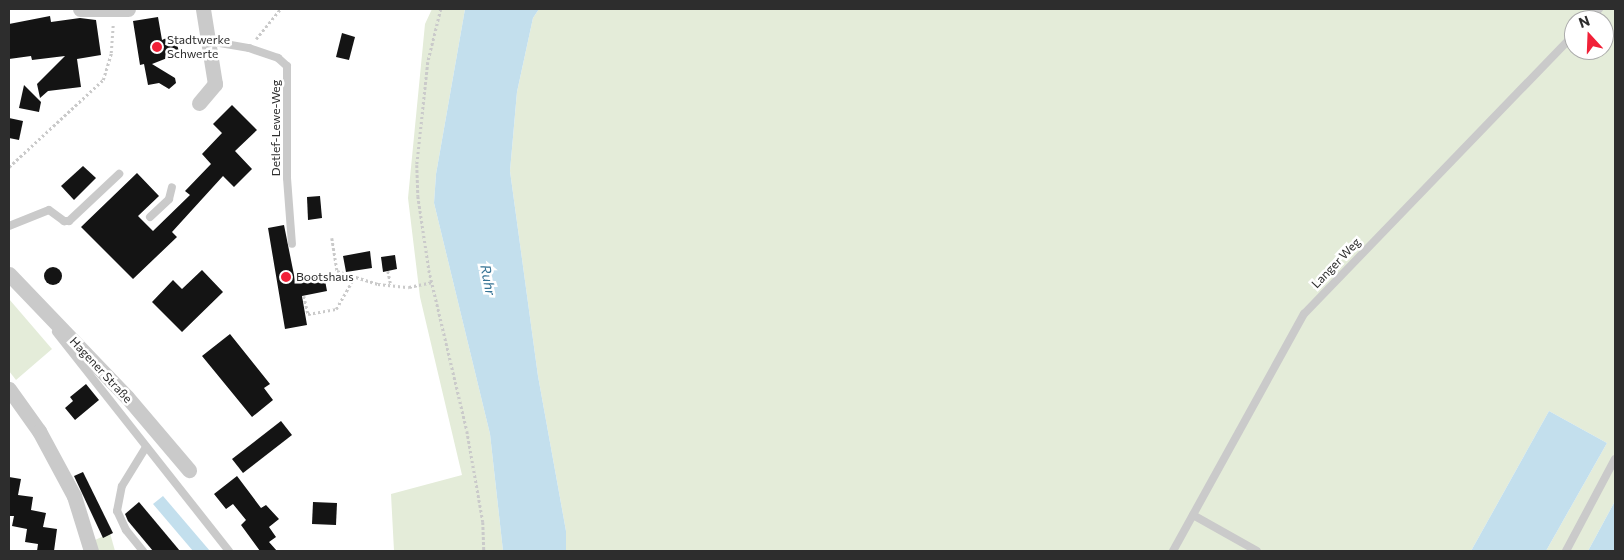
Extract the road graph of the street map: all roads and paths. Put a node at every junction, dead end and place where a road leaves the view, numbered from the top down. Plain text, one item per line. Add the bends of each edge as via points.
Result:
1 (80, 9) edge
2 (128, 9) edge
3 (202, 9) edge
4 (280, 9) edge
5 (441, 9) edge
6 (112, 10) edge
7 (208, 41) junction
8 (1564, 44) edge
9 (249, 48) junction
10 (200, 103) dead end
11 (9, 167) edge
12 (119, 174) dead end
13 (172, 188) dead end
14 (150, 217) dead end
15 (9, 226) edge
16 (332, 238) dead end
17 (292, 244) dead end
18 (388, 271) dead end
19 (9, 274) edge
20 (354, 279) junction
21 (432, 282) junction
22 (391, 285) junction
23 (304, 296) dead end
24 (9, 389) edge
25 (146, 447) junction
26 (1615, 459) edge
27 (189, 470) dead end
28 (1193, 515) junction
29 (92, 551) edge
30 (143, 551) edge
31 (229, 551) edge
32 (484, 551) edge
33 (1174, 551) edge
34 (1257, 551) edge
35 (1566, 551) edge

1 - 6 street
2 - 6 street
3 - 7 street
4 - 9 path
5 - 21 path via 428,62 417,165 418,196
6 - 11 path via 111,53 103,80
7 - 9 lane, Detlef-Lewe-Weg
7 - 10 street via 215,84
8 - 28 lane, Langer Weg via 1304,314
9 - 17 lane, Detlef-Lewe-Weg via 278,58 287,66 287,178
12 - 15 lane via 69,221 64,221 50,210
13 - 14 lane via 168,198
16 - 20 path via 337,272
18 - 22 path
19 - 25 lane
19 - 27 street, Hagener Straße via 127,397
20 - 22 path
20 - 23 path via 336,309 308,314
21 - 22 path via 409,287
21 - 32 path via 466,431 483,522
24 - 29 street via 39,431 74,496
25 - 30 lane via 122,486 117,511 126,530
25 - 31 lane
26 - 35 lane
28 - 33 lane, Langer Weg
28 - 34 lane

